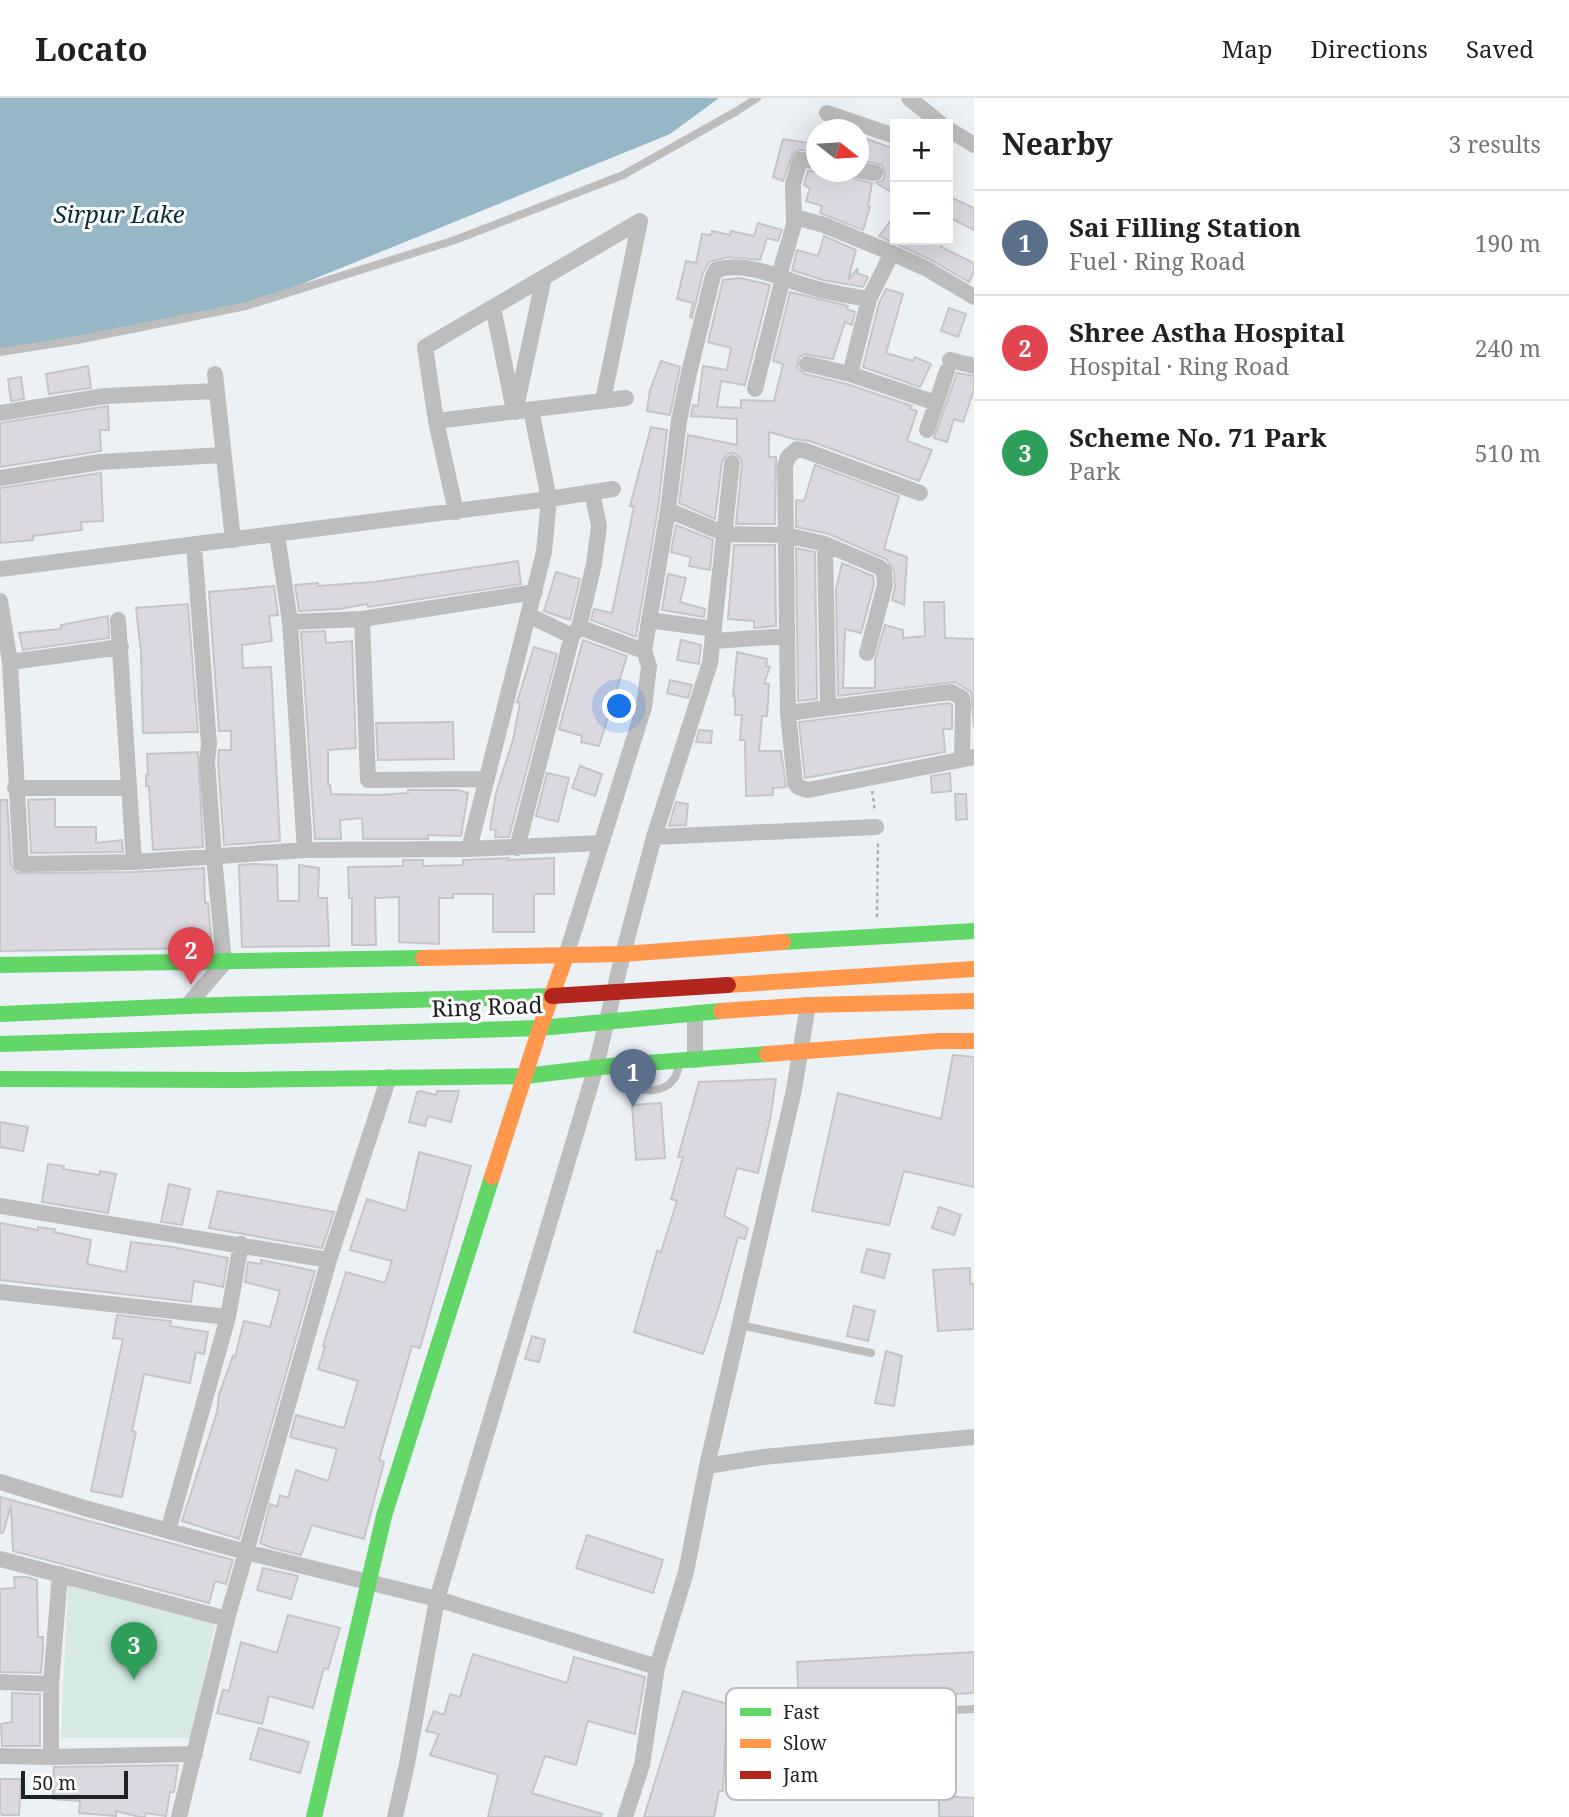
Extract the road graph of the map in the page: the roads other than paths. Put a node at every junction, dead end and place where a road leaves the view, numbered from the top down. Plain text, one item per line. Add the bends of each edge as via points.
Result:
1 (757, 98) edge
2 (908, 98) edge
3 (827, 113) dead end
4 (935, 119) edge
5 (953, 132) edge
6 (890, 134) edge
7 (974, 145) edge
8 (806, 160) edge
9 (869, 172) edge
10 (875, 173) dead end
11 (794, 224) junction
12 (892, 253) junction
13 (544, 277) junction
14 (781, 277) junction
15 (974, 297) edge
16 (869, 299) junction
17 (493, 307) junction
18 (0, 352) edge
19 (807, 364) dead end
20 (974, 366) edge
21 (850, 374) junction
22 (755, 389) dead end
23 (626, 398) dead end
24 (603, 400) junction
25 (936, 402) junction
26 (523, 411) junction
27 (0, 413) edge
28 (436, 421) junction
29 (927, 430) dead end
30 (223, 455) junction
31 (732, 463) dead end
32 (0, 478) edge
33 (613, 489) dead end
34 (592, 492) junction
35 (920, 493) dead end
36 (549, 499) junction
37 (668, 510) junction
38 (456, 512) junction
39 (277, 534) junction
40 (725, 534) junction
41 (786, 535) junction
42 (233, 540) junction
43 (825, 544) junction
44 (194, 545) junction
45 (0, 569) edge
46 (535, 592) junction
47 (0, 601) edge
48 (528, 615) junction
49 (362, 619) junction
50 (118, 620) dead end
51 (649, 620) junction
52 (290, 622) junction
53 (575, 632) junction
54 (714, 635) junction
55 (787, 636) junction
56 (121, 648) junction
57 (644, 651) junction
58 (867, 653) dead end
59 (10, 662) junction
60 (828, 708) junction
61 (788, 713) junction
62 (968, 758) edge
63 (487, 779) junction
64 (15, 788) junction
65 (128, 788) junction
66 (876, 827) road end
67 (654, 837) junction
68 (600, 843) junction
69 (517, 848) junction
70 (469, 849) junction
71 (305, 850) junction
72 (214, 856) junction
73 (134, 862) junction
74 (974, 931) edge
75 (622, 954) junction
76 (566, 956) junction
77 (224, 963) junction
78 (0, 965) edge
79 (974, 969) edge
80 (615, 990) junction
81 (551, 996) junction
82 (974, 1001) edge
83 (808, 1005) junction
84 (187, 1006) junction
85 (695, 1013) junction
86 (0, 1014) edge
87 (607, 1023) junction
88 (540, 1028) junction
89 (974, 1041) edge
90 (0, 1044) edge
91 (800, 1052) junction
92 (688, 1060) junction
93 (619, 1065) junction
94 (595, 1070) junction
95 (525, 1076) junction
96 (389, 1077) junction
97 (0, 1079) edge
98 (0, 1206) edge
99 (241, 1244) junction
100 (329, 1260) junction
101 (0, 1292) edge
102 (228, 1317) junction
103 (740, 1325) junction
104 (872, 1353) dead end
105 (974, 1437) edge
106 (707, 1466) junction
107 (0, 1482) edge
108 (168, 1531) junction
109 (246, 1552) junction
110 (0, 1559) edge
111 (60, 1574) junction
112 (370, 1582) junction
113 (438, 1599) junction
114 (227, 1619) junction
115 (657, 1667) junction
116 (0, 1682) edge
117 (51, 1684) junction
118 (974, 1709) edge
119 (956, 1710) edge
120 (194, 1754) junction
121 (0, 1756) edge
122 (51, 1757) junction
123 (179, 1817) edge
124 (314, 1817) edge
125 (395, 1817) edge
126 (625, 1817) edge

1 - 18 lane via 624,175 455,240 246,306
2 - 4 street
3 - 6 street
5 - 7 street
8 - 11 street via 800,160 793,184
9 - 10 street
11 - 12 street via 799,218 809,220
11 - 14 street
12 - 15 street
12 - 16 street
13 - 17 street
13 - 24 street via 640,220
13 - 26 street
14 - 16 street
14 - 22 street
14 - 37 street via 729,267 716,270 713,276 688,373
16 - 21 street
17 - 26 street
17 - 28 street via 425,347
19 - 21 street
20 - 25 street via 948,365
21 - 25 street
23 - 24 street
24 - 26 street
25 - 29 street
26 - 28 street
26 - 36 street
27 - 30 street via 215,383
28 - 38 street
30 - 32 street via 100,462
30 - 42 street
31 - 40 street
33 - 34 street
34 - 36 street
34 - 53 street via 599,526 594,564
35 - 41 street via 797,449 785,466
36 - 38 street
36 - 46 street
37 - 40 street
37 - 51 street
38 - 39 street
39 - 42 street
39 - 52 street
40 - 41 street
40 - 54 street
41 - 43 street
41 - 55 street
42 - 44 street
43 - 58 street via 884,572 885,585
43 - 60 street
44 - 45 street
44 - 72 street
46 - 48 street
46 - 49 street
47 - 59 street
48 - 53 street
48 - 63 street
49 - 52 street
49 - 63 street via 368,780
50 - 56 street
51 - 54 street
51 - 57 street
52 - 71 street
53 - 57 street
53 - 69 street
54 - 55 street
54 - 67 street via 710,663
55 - 61 street
56 - 59 street
56 - 65 street
57 - 68 street via 649,666 644,707
59 - 64 street
60 - 61 street
60 - 62 street via 957,694 962,698
61 - 62 street via 793,777 798,787 808,790
63 - 70 street
64 - 65 street
64 - 73 street via 20,864
65 - 73 street
66 - 67 street
67 - 75 street
68 - 69 street
68 - 76 street
69 - 70 street
70 - 71 street
71 - 72 street
72 - 73 street
72 - 77 street
74 - 75 main road
75 - 76 main road
75 - 80 street
76 - 77 main road
76 - 81 main road
77 - 78 main road
77 - 84 street
79 - 80 main road, Ring Road
80 - 81 main road, Ring Road
80 - 87 street
81 - 84 main road, Ring Road
81 - 88 main road
82 - 83 main road, Ring Road
83 - 85 main road, Ring Road
83 - 91 street
84 - 86 main road, Ring Road
85 - 87 main road, Ring Road
85 - 92 street
87 - 88 main road, Ring Road
87 - 94 street
88 - 90 main road, Ring Road
88 - 95 main road
89 - 91 main road
91 - 92 main road
91 - 103 street
92 - 93 main road
92 - 93 lane via 666,1087 653,1091 627,1082
93 - 94 main road
94 - 95 main road
94 - 113 street
95 - 96 main road
95 - 112 main road via 384,1516
96 - 97 main road
96 - 100 street
98 - 99 street
99 - 100 street
99 - 102 street
100 - 109 street
101 - 102 street
102 - 108 street
103 - 104 lane
103 - 106 street
105 - 106 street
106 - 115 street via 686,1572
107 - 108 street
108 - 109 street
109 - 112 street
109 - 114 street
110 - 111 street
111 - 114 street
111 - 117 street
112 - 113 street
112 - 124 main road
113 - 115 street
113 - 125 street
114 - 120 street
115 - 126 street via 642,1765
116 - 117 street
117 - 122 street
118 - 119 lane
120 - 122 street
120 - 123 street
121 - 122 street

